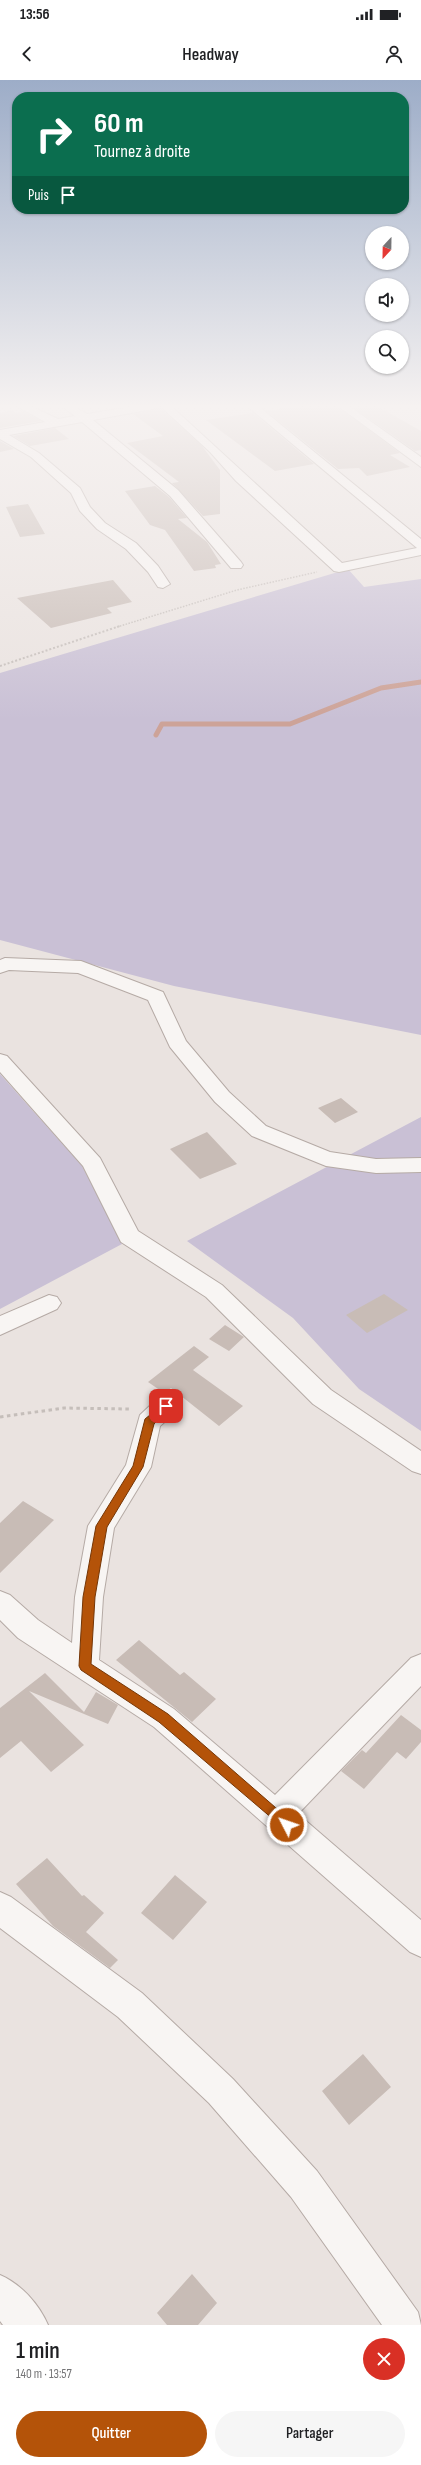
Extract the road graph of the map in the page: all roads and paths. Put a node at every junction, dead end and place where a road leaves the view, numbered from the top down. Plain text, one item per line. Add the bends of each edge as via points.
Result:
1 (87, 511) edge
2 (189, 511) edge
3 (276, 511) edge
4 (379, 511) edge
5 (421, 545) edge
6 (421, 551) edge
7 (236, 565) dead end
8 (339, 568) junction
9 (163, 584) dead end
10 (0, 666) edge
11 (0, 967) edge
12 (0, 1060) edge
13 (421, 1165) edge
14 (49, 1303) dead end
15 (0, 1326) edge
16 (166, 1406) joint
17 (0, 1417) edge
18 (421, 1464) edge
19 (0, 1603) edge
20 (85, 1666) junction
21 (421, 1667) edge
22 (276, 1815) junction
23 (0, 1908) edge
24 (421, 1941) edge
25 (0, 2294) edge
26 (29, 2325) edge
27 (405, 2325) edge

1 - 9 street via 101,526 131,546 153,569
2 - 7 street
3 - 8 street
4 - 5 street
6 - 8 street
8 - 10 path via 277,580 173,608 117,629
11 - 13 street via 5,964 81,967 156,996 177,1043 222,1097 259,1131 326,1158 376,1166
12 - 18 street via 92,1163 129,1236 214,1291 322,1397
14 - 15 street
16 - 17 path via 128,1409 64,1408
16 - 20 street via 149,1422 138,1467 101,1526 89,1597
19 - 20 street via 28,1629
20 - 22 street via 164,1718
21 - 22 street
22 - 24 street
23 - 27 street via 130,2005 221,2091 304,2184
25 - 26 street

